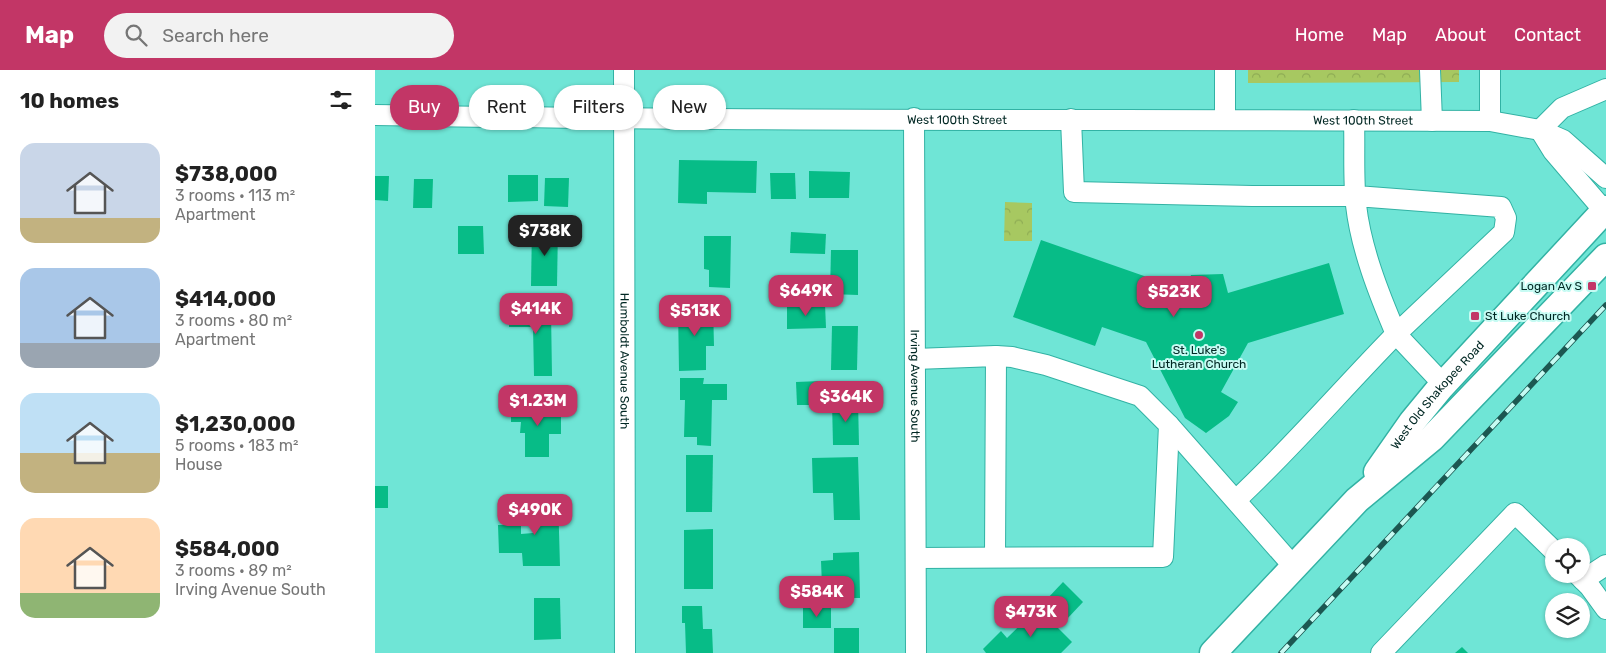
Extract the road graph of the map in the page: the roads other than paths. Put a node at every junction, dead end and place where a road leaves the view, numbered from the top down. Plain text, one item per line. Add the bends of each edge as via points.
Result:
1 (624, 70) edge
2 (1225, 70) edge
3 (1430, 70) edge
4 (1490, 70) edge
5 (624, 85) edge
6 (1606, 89) edge
7 (375, 115) edge
8 (914, 118) junction
9 (554, 119) edge
10 (1071, 119) junction
11 (643, 120) edge
12 (1225, 120) junction
13 (1354, 120) junction
14 (1431, 121) junction
15 (1490, 121) junction
16 (625, 130) edge
17 (1540, 130) junction
18 (1606, 178) edge
19 (1356, 196) junction
20 (1605, 211) edge
21 (1606, 257) edge
22 (1396, 334) junction
23 (996, 356) junction
24 (915, 360) junction
25 (1443, 384) junction
26 (1169, 425) junction
27 (1236, 500) junction
28 (1357, 500) junction
29 (1545, 542) edge
30 (916, 558) junction
31 (995, 558) junction
32 (1606, 565) edge
33 (1294, 567) junction
34 (1590, 572) edge
35 (1585, 583) edge
36 (1606, 610) edge
37 (625, 653) edge
38 (916, 653) edge
39 (1213, 653) edge
40 (1381, 653) edge

1 - 5 street, Humboldt Avenue South
2 - 12 street
3 - 14 street
4 - 15 street
6 - 17 street via 1562,108
7 - 9 street, West 100th Street
8 - 10 street, West 100th Street
8 - 11 street, West 100th Street
8 - 24 street, Irving Avenue South
10 - 12 street, West 100th Street
10 - 19 street via 1074,192
12 - 13 street, West 100th Street
13 - 14 street, West 100th Street
13 - 19 street
14 - 15 street, West 100th Street
15 - 17 street, West 100th Street
16 - 37 street, Humboldt Avenue South
17 - 18 street, West 100th Street via 1563,140
17 - 20 street via 1553,152
19 - 22 street via 1367,252 1382,302
19 - 22 street via 1501,207 1507,218 1504,232
20 - 25 main road, West Old Shakopee Road
21 - 28 main road, West Old Shakopee Road via 1431,438
22 - 25 street
22 - 27 street via 1283,457
23 - 24 street
23 - 26 street via 1047,365 1140,396
23 - 31 street
24 - 30 street, Irving Avenue South
25 - 28 main road, West Old Shakopee Road
26 - 27 street
26 - 31 street via 1163,557
27 - 33 street
28 - 33 main road, West Old Shakopee Road
29 - 40 street via 1515,513
30 - 31 street
30 - 38 street, Irving Avenue South
32 - 34 street
33 - 39 main road, West Old Shakopee Road
35 - 36 street

